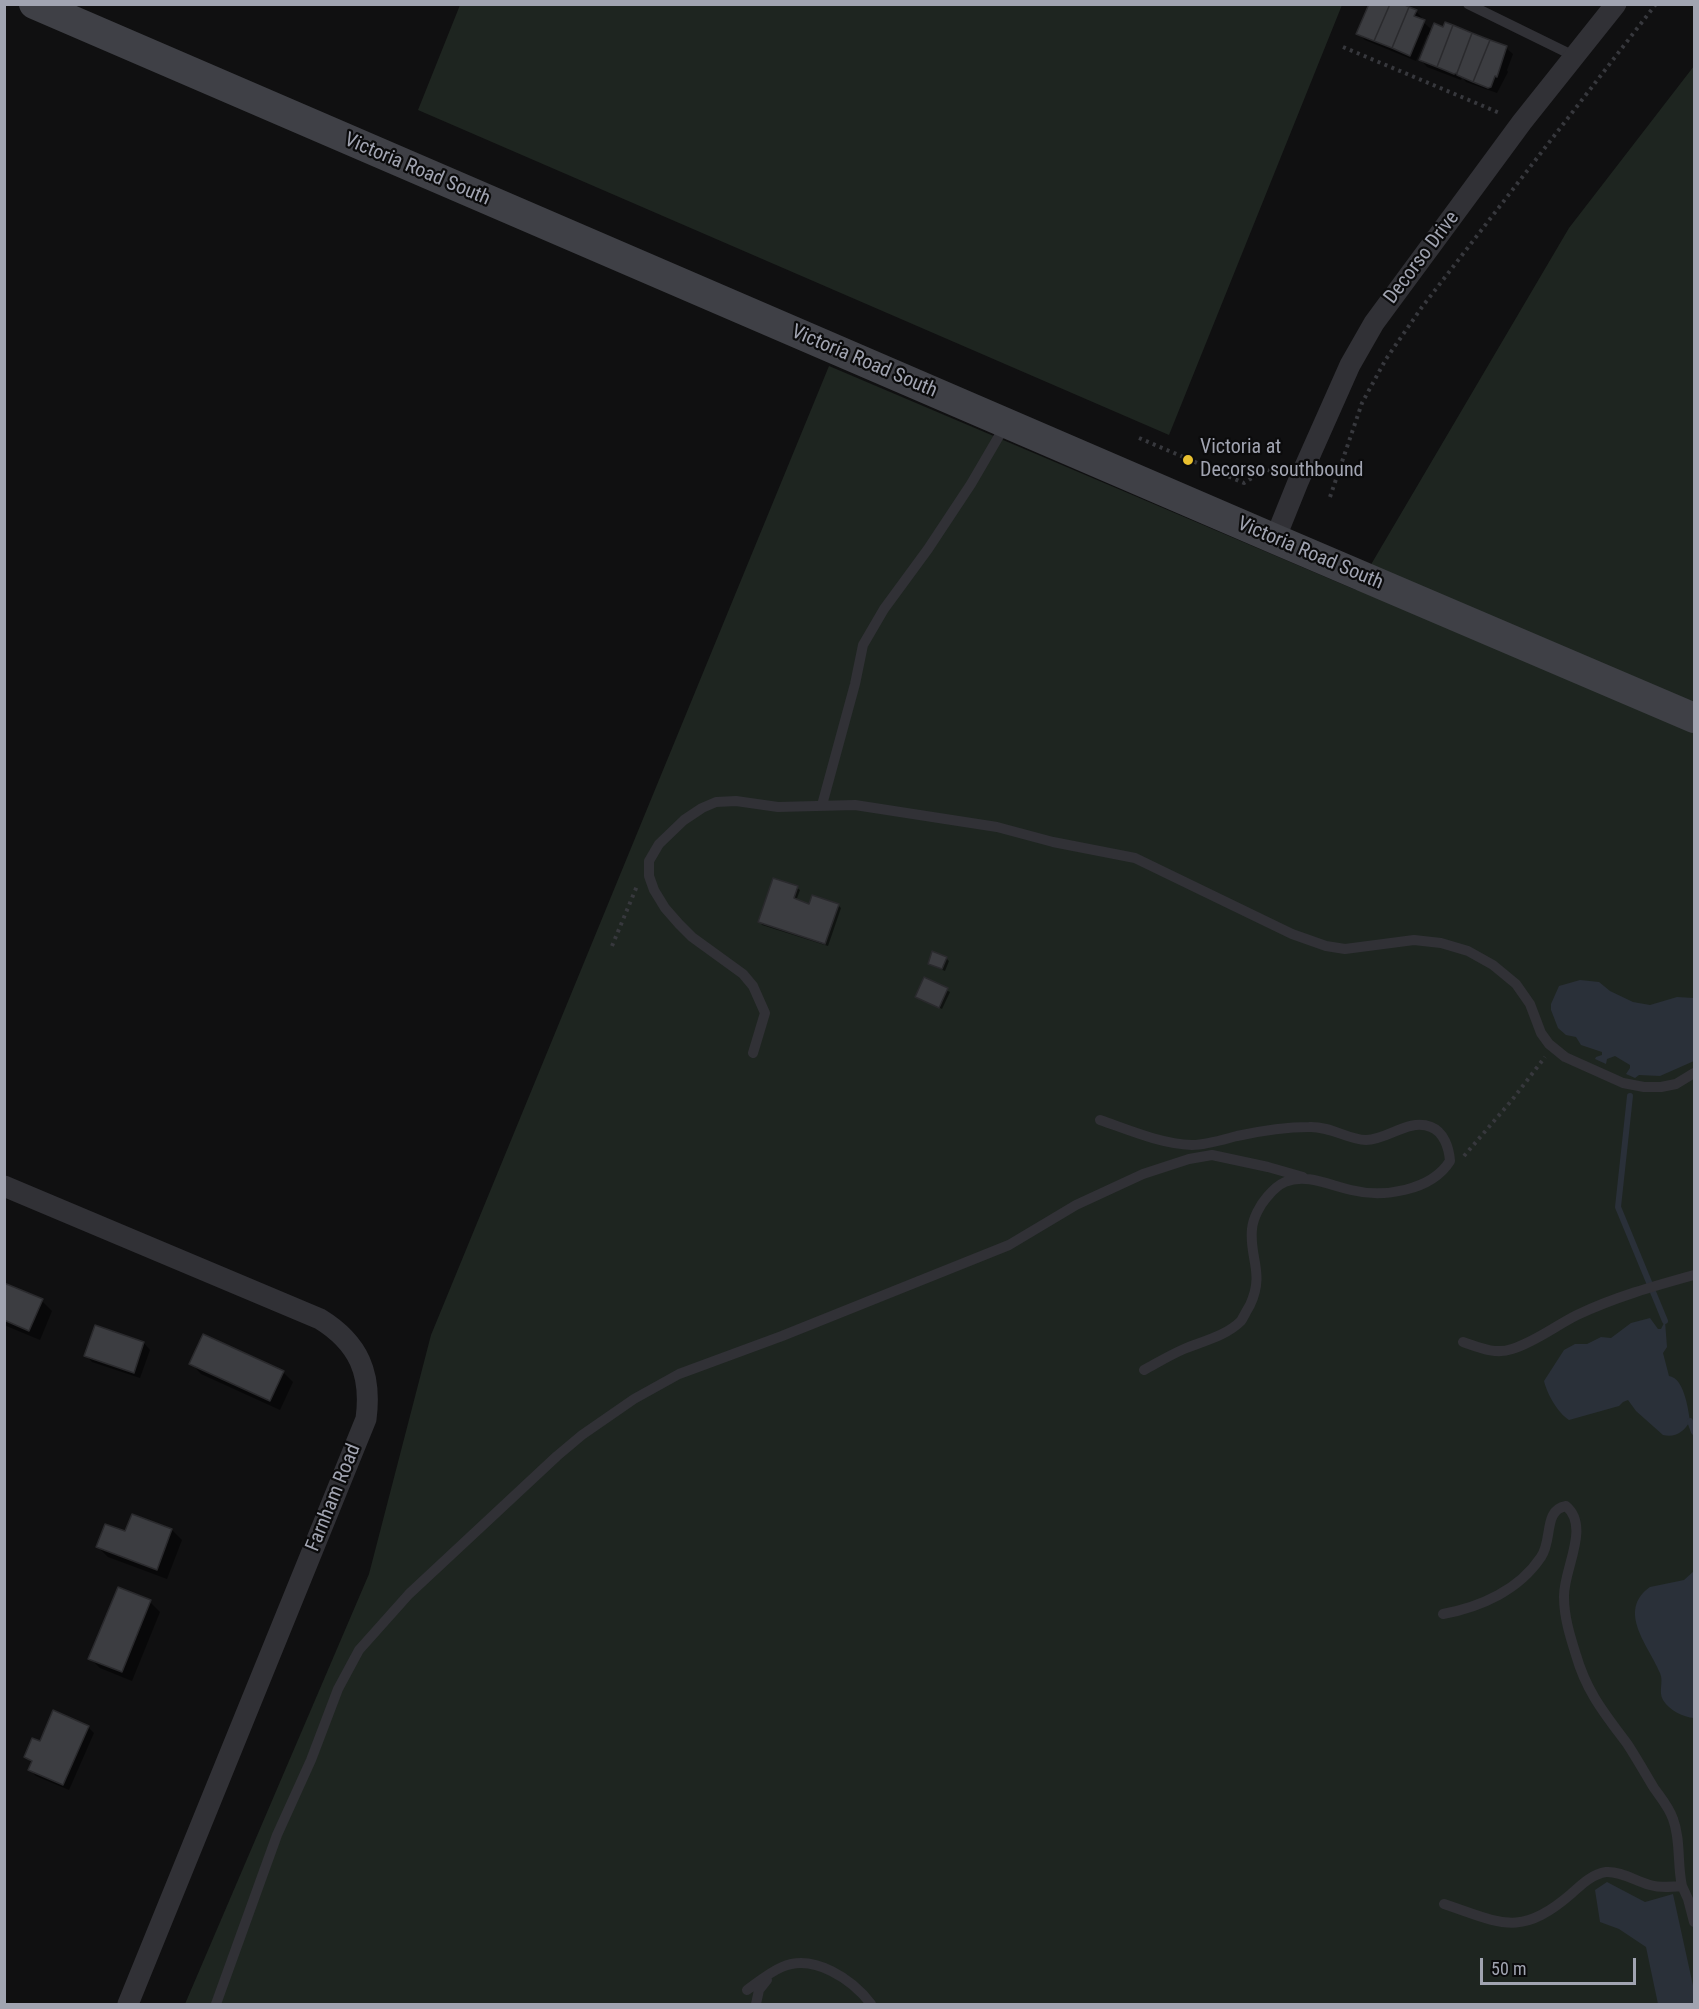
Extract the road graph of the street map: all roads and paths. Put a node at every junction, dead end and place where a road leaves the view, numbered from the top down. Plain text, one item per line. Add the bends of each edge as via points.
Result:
1 (34, 4) edge
2 (1468, 4) edge
3 (1616, 4) edge
4 (1656, 4) edge
5 (1343, 47) dead end
6 (1574, 56) junction
7 (1522, 122) junction
8 (1006, 423) junction
9 (1139, 438) dead end
10 (1281, 475) dead end
11 (1330, 497) dead end
12 (1275, 539) junction
13 (1695, 718) edge
14 (822, 805) junction
15 (649, 861) junction
16 (612, 946) dead end
17 (1552, 1047) junction
18 (753, 1053) dead end
19 (1695, 1073) edge
20 (1100, 1120) dead end
21 (1436, 1176) junction
22 (1303, 1177) junction
23 (4, 1186) edge
24 (1695, 1275) edge
25 (1462, 1342) dead end
26 (1144, 1370) dead end
27 (1443, 1614) dead end
28 (1682, 1886) junction
29 (1444, 1904) dead end
30 (1695, 1922) edge
31 (781, 1967) junction
32 (747, 1990) dead end
33 (128, 2004) edge
34 (216, 2004) edge
35 (756, 2004) edge
36 (871, 2004) edge

1 - 8 main road, Victoria Road South
2 - 6 lane
3 - 6 street, Decorso Drive
4 - 11 path via 1386,359 1362,403
5 - 7 path
6 - 7 street, Decorso Drive
7 - 12 street, Decorso Drive via 1374,323 1350,365
8 - 12 main road, Victoria Road South
8 - 14 lane via 972,484 863,645
9 - 10 path via 1244,483 1266,469
12 - 13 main road, Victoria Road South
14 - 15 lane via 778,807 716,802 669,834
14 - 17 lane via 855,805 997,827 1135,858 1292,934 1326,946 1345,949 1414,940 1468,951 1516,984
15 - 16 path
15 - 18 lane via 649,876 665,908 692,937 743,974 756,992 765,1013
17 - 19 lane via 1565,1057 1623,1083 1644,1087 1676,1084
17 - 21 path via 1469,1150
20 - 21 lane via 1192,1145 1310,1127 1373,1140 1421,1124 1434,1127 1448,1147 1450,1161
21 - 22 lane via 1416,1186 1370,1193
22 - 26 lane via 1275,1188 1257,1213 1252,1227 1255,1294 1241,1320 1209,1341
22 - 34 lane via 1212,1155 1143,1174 1076,1205 1009,1245 679,1374 582,1435 409,1594 359,1650 338,1689 277,1835
23 - 33 street, Farnham Road via 320,1320 339,1331 367,1378 366,1419
24 - 25 lane via 1625,1294 1511,1350 1488,1350
27 - 28 lane via 1481,1604 1517,1582 1546,1549 1553,1513 1566,1506 1572,1511 1577,1522 1576,1537 1564,1598 1577,1658 1598,1706 1671,1813
28 - 29 lane via 1651,1885 1606,1872 1586,1881 1544,1915 1508,1923
28 - 30 lane
31 - 32 lane
31 - 35 lane via 759,1990
31 - 36 lane via 800,1964 837,1973

